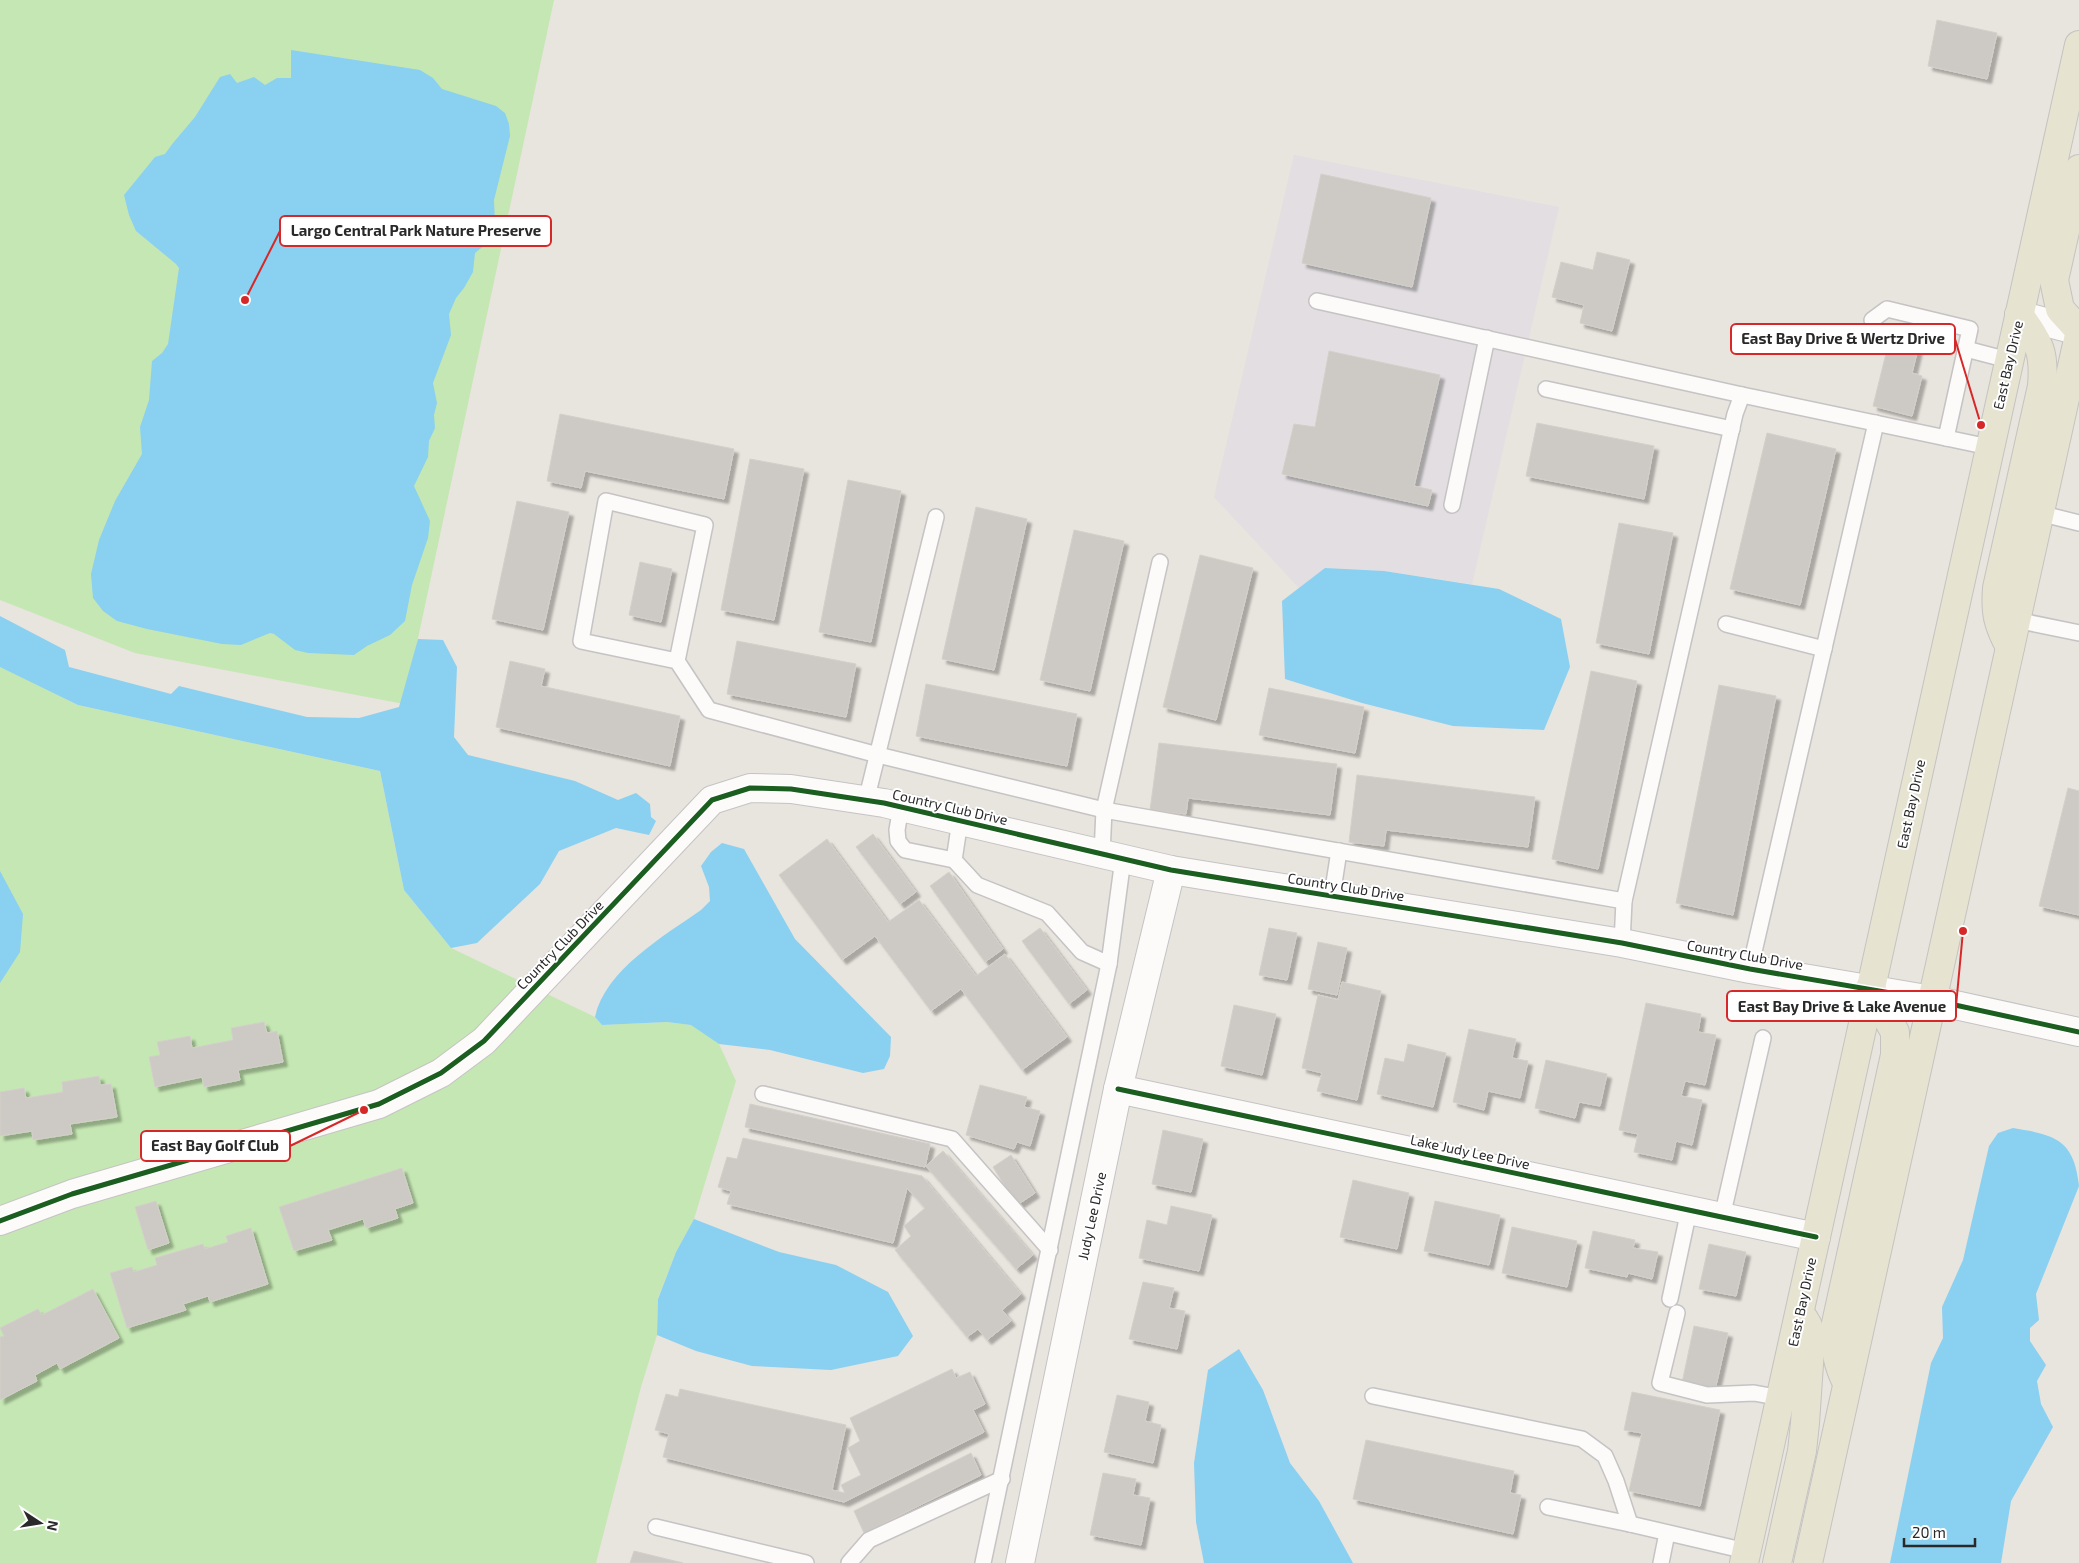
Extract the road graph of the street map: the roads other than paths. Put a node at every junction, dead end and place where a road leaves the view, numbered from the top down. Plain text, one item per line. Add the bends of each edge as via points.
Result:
1 (2079, 45) edge
2 (2079, 169) edge
3 (1317, 300) dead end
4 (2019, 315) junction
5 (1872, 320) dead end
6 (2079, 332) edge
7 (1487, 338) junction
8 (1966, 350) junction
9 (2008, 360) junction
10 (1546, 389) dead end
11 (1742, 395) junction
12 (1876, 423) junction
13 (1732, 429) junction
14 (1946, 438) junction
15 (1989, 447) junction
16 (1452, 505) dead end
17 (2039, 513) junction
18 (936, 517) dead end
19 (2079, 523) edge
20 (1160, 562) dead end
21 (2016, 620) junction
22 (1726, 624) dead end
23 (2079, 633) edge
24 (2010, 647) junction
25 (1824, 649) junction
26 (677, 661) junction
27 (878, 755) junction
28 (866, 801) junction
29 (901, 807) junction
30 (1104, 810) junction
31 (960, 821) junction
32 (1339, 851) junction
33 (1112, 856) junction
34 (954, 860) junction
35 (1171, 870) junction
36 (1332, 896) junction
37 (1624, 901) junction
38 (1622, 943) junction
39 (1109, 964) junction
40 (1750, 969) junction
41 (1870, 988) junction
42 (1932, 1000) junction
43 (2079, 1032) edge
44 (1762, 1038) dead end
45 (1118, 1089) junction
46 (763, 1094) dead end
47 (1689, 1210) junction
48 (1722, 1217) junction
49 (0, 1221) edge
50 (1816, 1237) junction
51 (1050, 1250) junction
52 (1800, 1310) junction
53 (1847, 1383) junction
54 (1373, 1396) dead end
55 (1780, 1398) junction
56 (1002, 1479) junction
57 (1548, 1507) dead end
58 (1630, 1524) junction
59 (656, 1527) dead end
60 (1667, 1533) junction
61 (1745, 1557) edge
62 (806, 1563) edge
63 (849, 1563) edge
64 (984, 1563) edge
65 (1020, 1563) edge
66 (1661, 1563) edge
67 (1777, 1563) edge
68 (1808, 1563) edge

1 - 4 main road, East Bay Drive
2 - 6 main road via 2054,280 2060,309
3 - 7 lane
4 - 6 street
4 - 9 main road, East Bay Drive
4 - 24 main road via 2037,340 2044,369 1997,588 1997,623
5 - 8 lane via 1887,309 1970,329
6 - 17 main road
7 - 11 lane
7 - 16 lane
8 - 9 lane
8 - 14 lane
9 - 15 main road, East Bay Drive
10 - 13 lane
11 - 12 lane
11 - 13 lane
12 - 14 lane
12 - 25 lane
13 - 37 lane
14 - 15 lane
15 - 41 main road, East Bay Drive
17 - 19 lane
17 - 21 main road
18 - 27 lane
20 - 30 lane
21 - 23 lane
21 - 24 main road
22 - 25 lane
24 - 42 main road
25 - 40 lane
26 - 26 lane via 582,641 606,501 705,525
26 - 27 lane via 709,710
27 - 28 lane
27 - 30 lane
28 - 29 street, Country Club Drive
28 - 49 street, Country Club Drive via 791,789 750,788 712,800 484,1040 441,1073 379,1104 72,1194
29 - 31 street, Country Club Drive
29 - 34 lane via 898,842 905,850
30 - 32 lane
30 - 33 lane
31 - 33 street, Country Club Drive
31 - 34 lane
32 - 36 lane
32 - 37 lane
33 - 35 street, Country Club Drive
33 - 39 lane
34 - 39 lane via 977,885 1047,912 1082,952
35 - 36 street, Country Club Drive
35 - 45 street, Judy Lee Drive
36 - 38 street, Country Club Drive
37 - 38 lane
38 - 40 street, Country Club Drive
39 - 51 lane
40 - 41 street, Country Club Drive
41 - 42 street, Country Club Drive
41 - 50 main road, East Bay Drive
41 - 53 main road via 1895,1032 1895,1055 1835,1328 1835,1352
42 - 43 street, Country Club Drive
42 - 53 main road
44 - 48 lane
45 - 47 street, Lake Judy Lee Drive
45 - 65 street, Judy Lee Drive
46 - 51 lane via 952,1139
47 - 48 street, Lake Judy Lee Drive
47 - 55 lane via 1660,1383 1707,1395 1754,1393
48 - 50 street, Lake Judy Lee Drive
50 - 52 main road, East Bay Drive
51 - 56 lane
52 - 55 main road, East Bay Drive
52 - 67 main road via 1808,1326 1810,1349 1805,1423
53 - 68 main road
54 - 58 lane via 1582,1440 1605,1456
55 - 61 main road, East Bay Drive
56 - 63 lane via 869,1540
56 - 64 lane
57 - 58 lane
58 - 60 lane
59 - 62 lane
60 - 61 lane
60 - 66 lane

